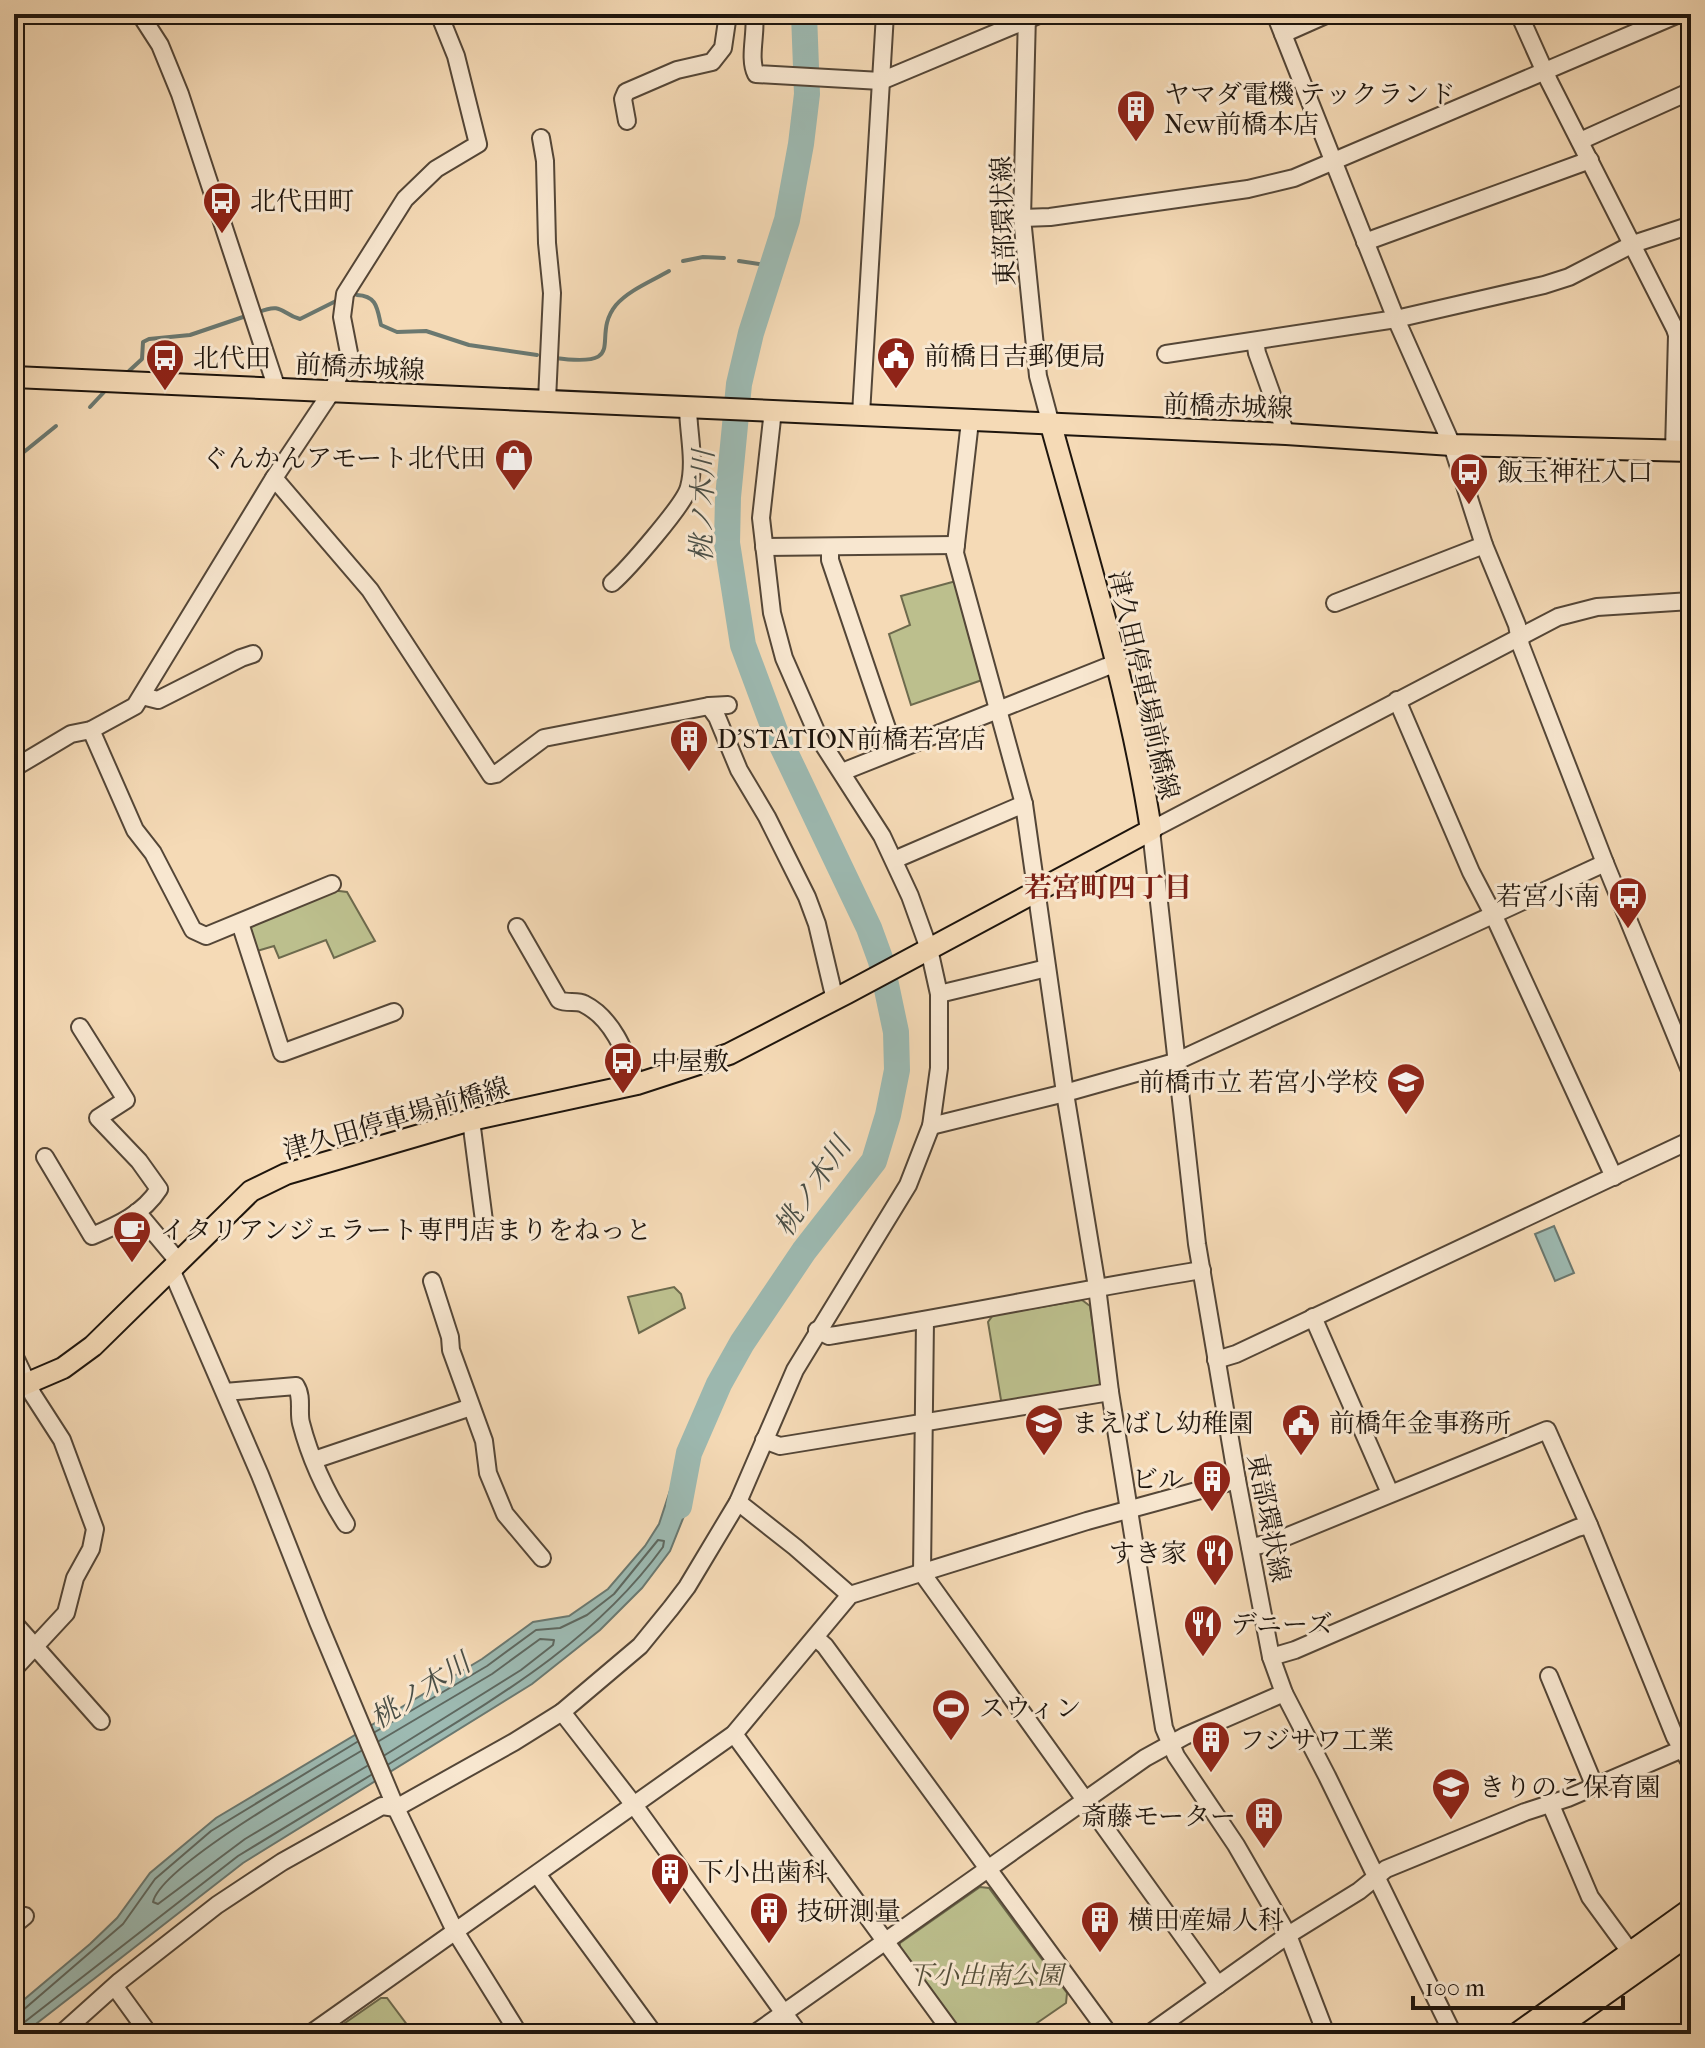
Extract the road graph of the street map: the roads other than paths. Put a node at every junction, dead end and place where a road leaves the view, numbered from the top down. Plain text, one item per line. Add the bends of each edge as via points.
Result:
1 (140, 14) edge
2 (439, 14) edge
3 (728, 14) edge
4 (754, 14) edge
5 (885, 14) edge
6 (1275, 14) edge
7 (1328, 14) edge
8 (1519, 14) edge
9 (1679, 14) edge
10 (1032, 16) edge
11 (1283, 34) junction
12 (1545, 71) junction
13 (881, 81) junction
14 (1691, 91) edge
15 (627, 121) dead end
16 (541, 138) dead end
17 (1580, 141) junction
18 (1590, 160) junction
19 (1333, 163) junction
20 (1022, 218) junction
21 (1691, 225) edge
22 (1365, 242) junction
23 (1633, 244) junction
24 (1396, 319) junction
25 (1684, 335) edge
26 (1255, 341) junction
27 (1166, 354) dead end
28 (14, 377) edge
29 (277, 389) junction
30 (332, 391) junction
31 (547, 400) junction
32 (696, 407) junction
33 (768, 410) junction
34 (861, 414) junction
35 (970, 421) junction
36 (1051, 425) junction
37 (1286, 434) junction
38 (1452, 445) junction
39 (1682, 451) edge
40 (274, 478) junction
41 (956, 545) junction
42 (1484, 545) junction
43 (764, 547) junction
44 (830, 547) junction
45 (612, 583) dead end
46 (1691, 601) edge
47 (1335, 603) dead end
48 (1519, 636) junction
49 (253, 654) dead end
50 (1116, 663) junction
51 (142, 696) junction
52 (1397, 700) junction
53 (728, 705) dead end
54 (709, 706) junction
55 (999, 708) junction
56 (91, 730) junction
57 (894, 749) junction
58 (14, 768) edge
59 (842, 772) junction
60 (1024, 804) junction
61 (1151, 830) junction
62 (894, 860) junction
63 (1605, 863) junction
64 (332, 884) dead end
65 (1036, 892) junction
66 (1493, 914) junction
67 (240, 923) junction
68 (517, 927) dead end
69 (929, 949) junction
70 (1047, 968) junction
71 (939, 994) junction
72 (841, 997) junction
73 (394, 1012) dead end
74 (80, 1027) dead end
75 (1687, 1056) edge
76 (1175, 1062) junction
77 (1691, 1073) edge
78 (637, 1084) junction
79 (1065, 1093) junction
80 (471, 1120) junction
81 (931, 1126) junction
82 (1691, 1140) edge
83 (45, 1157) dead end
84 (1614, 1177) junction
85 (137, 1212) junction
86 (484, 1221) dead end
87 (175, 1265) junction
88 (1202, 1270) junction
89 (432, 1281) dead end
90 (1097, 1287) junction
91 (1313, 1317) junction
92 (925, 1320) junction
93 (817, 1330) junction
94 (14, 1355) edge
95 (1216, 1360) junction
96 (21, 1387) edge
97 (225, 1392) junction
98 (1110, 1392) junction
99 (471, 1407) junction
100 (924, 1423) junction
101 (764, 1440) junction
102 (314, 1460) junction
103 (1237, 1480) junction
104 (1390, 1493) junction
105 (738, 1502) junction
106 (1129, 1509) junction
107 (346, 1524) dead end
108 (1589, 1525) junction
109 (1250, 1547) junction
110 (542, 1558) dead end
111 (922, 1573) junction
112 (850, 1595) junction
113 (14, 1623) edge
114 (816, 1638) junction
115 (34, 1645) junction
116 (1271, 1657) junction
117 (14, 1669) edge
118 (1549, 1676) dead end
119 (1284, 1693) junction
120 (562, 1712) junction
121 (101, 1721) dead end
122 (734, 1734) junction
123 (1169, 1744) junction
124 (1680, 1750) junction
125 (1691, 1764) edge
126 (1595, 1787) junction
127 (1086, 1801) junction
128 (1550, 1803) junction
129 (634, 1805) junction
130 (396, 1808) junction
131 (990, 1868) junction
132 (537, 1874) junction
133 (1375, 1878) junction
134 (1691, 1910) edge
135 (455, 1931) junction
136 (1691, 1932) edge
137 (1288, 1935) junction
138 (887, 1941) junction
139 (1631, 1953) junction
140 (1218, 1985) junction
141 (115, 1987) junction
142 (784, 2013) junction
143 (61, 2034) edge
144 (149, 2034) edge
145 (310, 2034) edge
146 (519, 2034) edge
147 (654, 2034) edge
148 (754, 2034) edge
149 (799, 2034) edge
150 (953, 2034) edge
151 (1109, 2034) edge
152 (1149, 2034) edge
153 (1326, 2034) edge
154 (1453, 2034) edge
155 (1518, 2034) edge
156 (1547, 2034) edge

1 - 29 street via 160,45 180,94
2 - 30 street via 456,56 478,144 436,169 405,199 345,294 342,317 349,353
3 - 15 street via 718,57 626,92
4 - 13 street via 756,74
5 - 13 street
6 - 11 street
7 - 11 street
8 - 12 street
9 - 12 street
10 - 13 street
10 - 20 street, 東部環状線
11 - 19 street
12 - 17 street
12 - 19 street
13 - 34 street
14 - 17 street
16 - 31 street via 552,293
17 - 18 street
18 - 22 street
18 - 23 street
19 - 20 street via 1248,189
19 - 22 street
20 - 36 street, 東部環状線 via 1038,376
21 - 23 street
22 - 24 street
23 - 24 street via 1558,281
23 - 25 street
24 - 26 street
24 - 38 street
25 - 39 street
26 - 27 street
26 - 37 street
28 - 29 main road, 前橋赤城線
29 - 30 main road, 前橋赤城線
30 - 31 main road, 前橋赤城線
30 - 40 street
31 - 32 main road, 前橋赤城線
32 - 33 main road, 前橋赤城線
32 - 45 street via 688,492
33 - 34 main road, 前橋赤城線
33 - 43 street
34 - 35 main road, 前橋赤城線
35 - 36 main road, 前橋赤城線
35 - 41 street
36 - 37 main road, 前橋赤城線
36 - 50 main road, 津久田停車場前橋線
37 - 38 main road, 前橋赤城線
38 - 39 main road, 前橋赤城線
38 - 42 street
40 - 51 street
40 - 54 street via 370,590 491,775 544,738
41 - 44 street
41 - 55 street
42 - 47 street
42 - 48 street
43 - 44 street
43 - 59 street via 784,658 819,738
44 - 57 street
46 - 48 street via 1581,609
48 - 52 street
48 - 63 street
49 - 51 street via 158,700
50 - 55 street
50 - 61 main road, 津久田停車場前橋線
51 - 56 street via 135,706
52 - 61 street
52 - 66 street
53 - 54 street
54 - 72 street via 807,897
55 - 57 street
55 - 60 street
56 - 58 street via 71,734
56 - 67 street via 135,830 153,853 193,930 206,936
57 - 59 street
59 - 62 street
60 - 62 street
60 - 65 street
61 - 65 main road, 津久田停車場前橋線
61 - 76 street, 東部環状線
62 - 69 street
63 - 66 street
63 - 75 street
64 - 67 street
65 - 69 main road, 津久田停車場前橋線
65 - 70 street
66 - 76 street
66 - 84 street
67 - 73 street via 282,1053
68 - 78 street via 559,1000 582,1002 615,1034
69 - 71 street
69 - 72 main road, 津久田停車場前橋線
70 - 71 street
70 - 79 street
71 - 81 street via 939,1068
72 - 78 main road, 津久田停車場前橋線 via 729,1054
74 - 85 street via 126,1100 98,1118 159,1189
75 - 77 street
76 - 79 street
76 - 88 street, 東部環状線
78 - 80 main road, 津久田停車場前橋線
79 - 81 street
79 - 90 street
80 - 86 street
80 - 87 main road, 津久田停車場前橋線 via 251,1191
81 - 93 street via 908,1185
82 - 84 street
83 - 85 street via 92,1236
84 - 91 street
85 - 87 street
87 - 96 main road, 津久田停車場前橋線 via 93,1346 63,1368
87 - 97 street
88 - 90 street
88 - 95 street, 東部環状線
89 - 99 street
90 - 92 street
90 - 98 street
91 - 95 street
91 - 104 street
92 - 93 street via 829,1336
92 - 100 street
93 - 101 street
94 - 96 street
95 - 103 street, 東部環状線
96 - 115 street via 62,1440 95,1529 66,1613
97 - 102 street via 296,1386 301,1424
97 - 130 street
98 - 100 street
98 - 106 street
99 - 102 street
99 - 110 street via 505,1514
100 - 101 street via 780,1446
100 - 111 street
101 - 105 street
102 - 107 street
103 - 106 street
103 - 109 street, 東部環状線
104 - 108 street via 1547,1430
104 - 109 street
105 - 112 street
105 - 120 street via 687,1587 655,1628
106 - 111 street
106 - 123 street
108 - 116 street
108 - 124 street
109 - 116 street, 東部環状線
111 - 112 street
111 - 127 street
112 - 114 street
113 - 115 street
114 - 122 street
114 - 131 street
115 - 117 street
115 - 121 street
116 - 119 street, 東部環状線
118 - 126 street
119 - 123 street
119 - 133 street, 東部環状線
120 - 129 street
120 - 130 street
122 - 129 street
122 - 138 street
123 - 127 street
123 - 137 street
124 - 125 street
124 - 126 street
126 - 128 street
127 - 131 street
127 - 140 street
128 - 133 street
128 - 139 street via 1590,1897
129 - 132 street
129 - 142 street
130 - 135 street
130 - 141 street via 382,1806 253,1881
131 - 138 street
131 - 151 street
132 - 135 street
132 - 147 street
133 - 137 street
133 - 154 street, 東部環状線
134 - 139 highway
135 - 145 street
135 - 146 street
136 - 156 highway
137 - 140 street
137 - 153 street
138 - 142 street
138 - 150 street
139 - 155 highway
140 - 152 street
141 - 143 street
141 - 144 street
142 - 148 street
142 - 149 street

